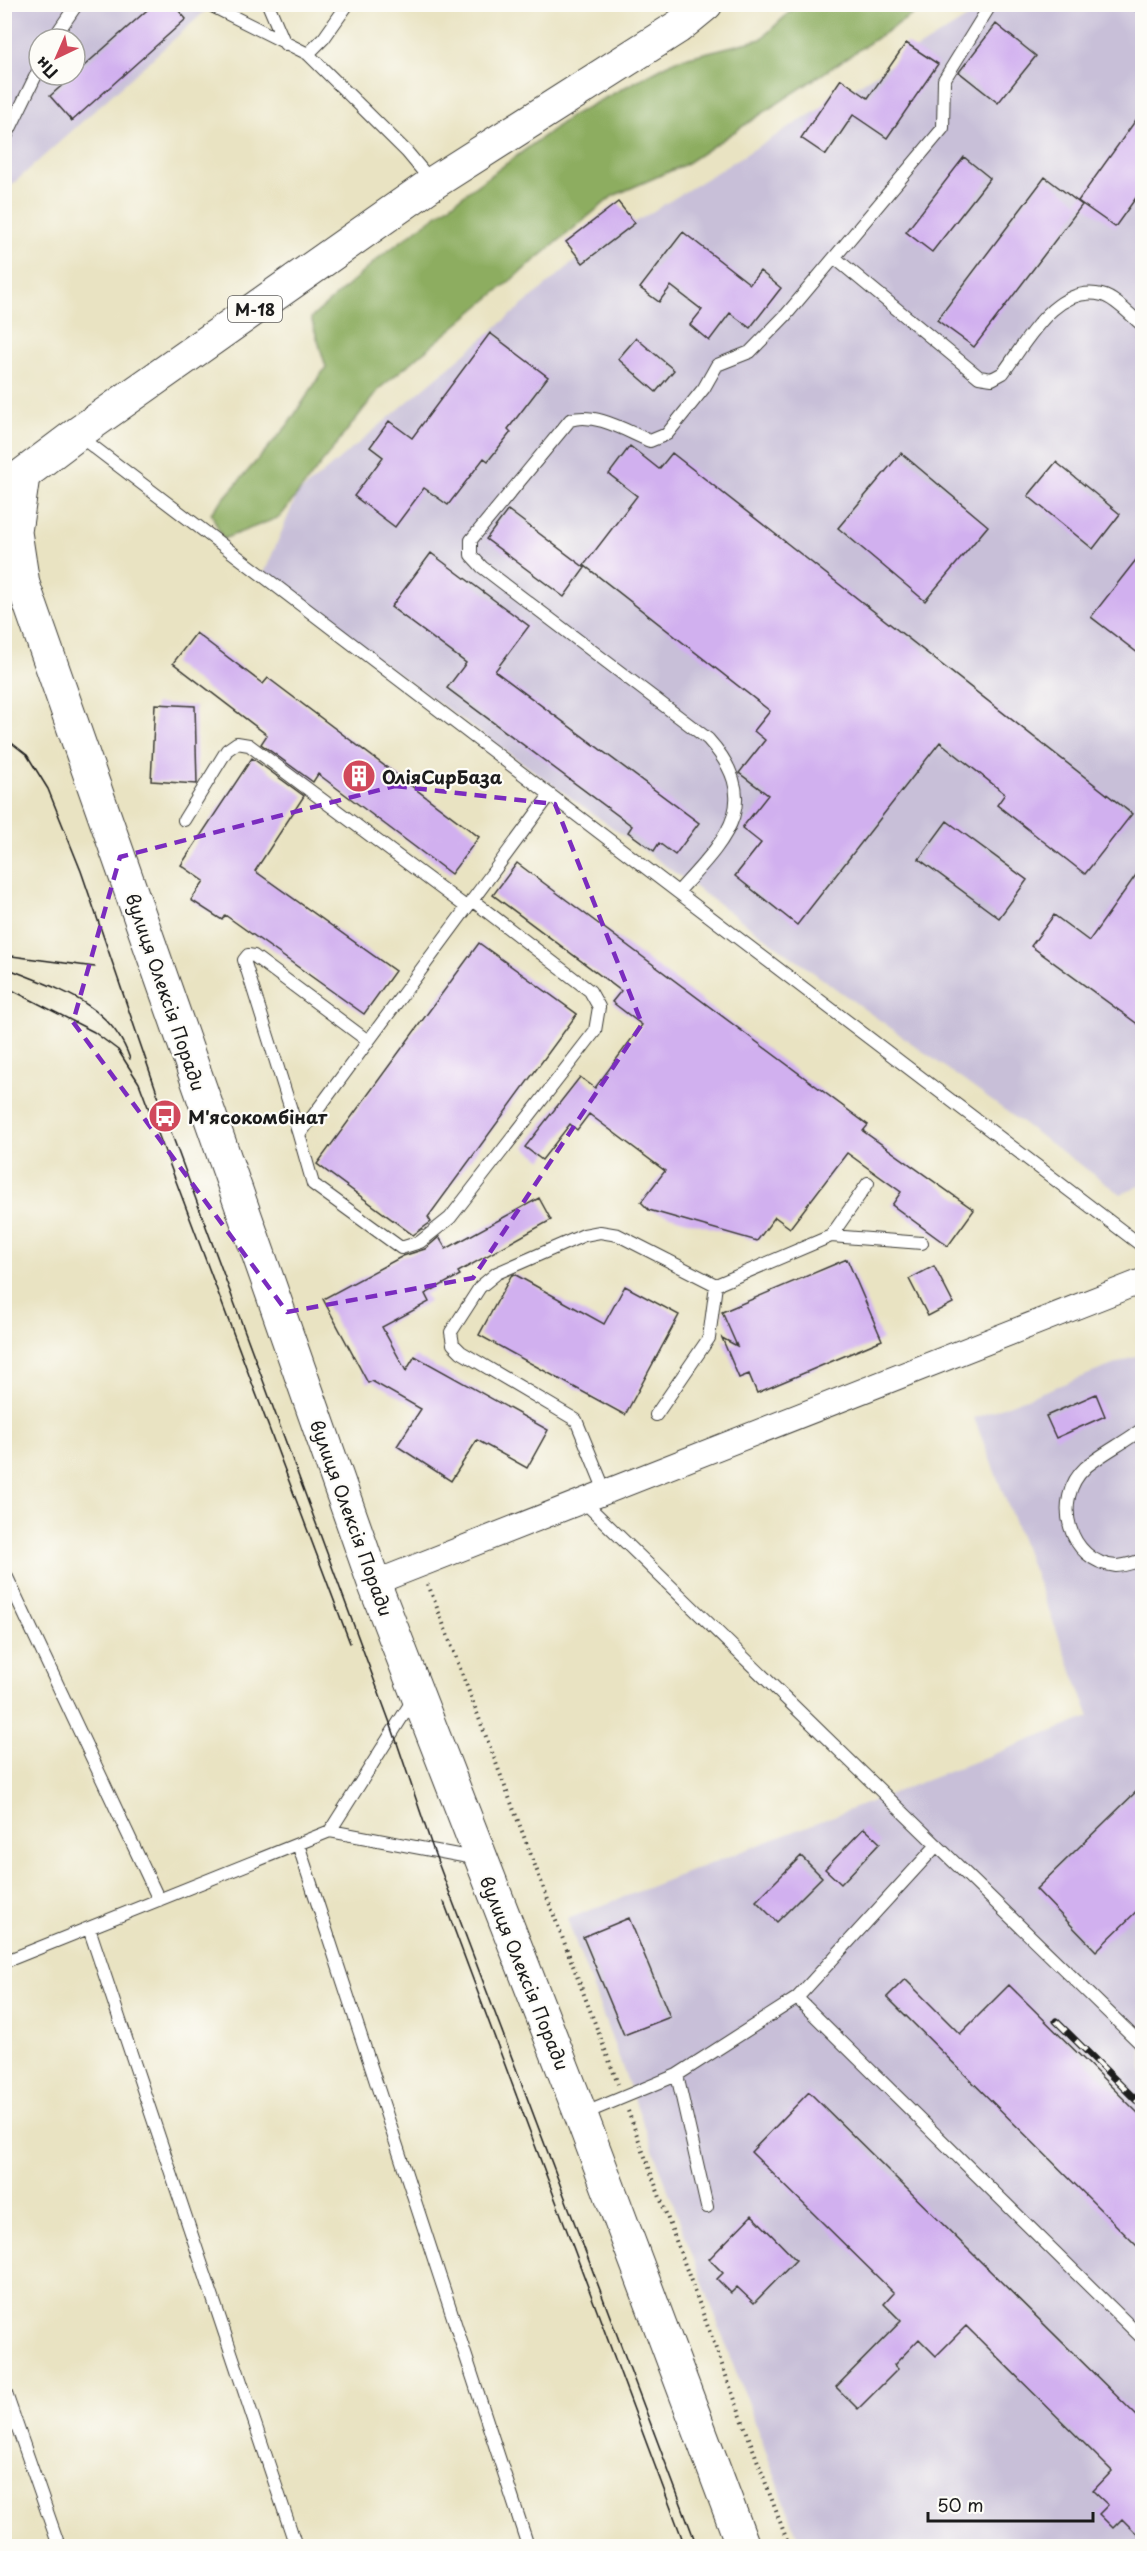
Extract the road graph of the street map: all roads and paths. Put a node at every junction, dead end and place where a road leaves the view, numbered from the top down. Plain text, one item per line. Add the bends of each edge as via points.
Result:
1 (77, 4) edge
2 (208, 4) edge
3 (268, 4) edge
4 (348, 4) edge
5 (706, 4) edge
6 (991, 4) edge
7 (1135, 4) edge
8 (1143, 6) edge
9 (61, 27) edge
10 (285, 44) junction
11 (308, 54) junction
12 (30, 87) edge
13 (4, 141) edge
14 (433, 183) junction
15 (836, 258) junction
16 (1143, 325) edge
17 (77, 434) junction
18 (14, 482) edge
19 (550, 795) junction
20 (184, 820) dead end
21 (678, 892) junction
22 (469, 903) junction
23 (368, 1041) junction
24 (299, 1135) junction
25 (868, 1183) dead end
26 (831, 1236) junction
27 (922, 1243) dead end
28 (1143, 1246) edge
29 (1143, 1281) edge
30 (716, 1285) junction
31 (656, 1415) dead end
32 (1143, 1429) edge
33 (594, 1495) junction
34 (1143, 1560) edge
35 (420, 1563) junction
36 (4, 1571) edge
37 (374, 1583) junction
38 (418, 1693) junction
39 (330, 1832) junction
40 (298, 1844) junction
41 (937, 1845) junction
42 (479, 1859) junction
43 (159, 1900) junction
44 (89, 1928) junction
45 (4, 1962) edge
46 (797, 1998) junction
47 (1143, 2045) edge
48 (677, 2075) junction
49 (623, 2097) junction
50 (581, 2115) junction
51 (707, 2207) dead end
52 (1143, 2338) edge
53 (4, 2388) edge
54 (59, 2547) edge
55 (296, 2547) edge
56 (528, 2547) edge
57 (743, 2547) edge
58 (789, 2547) edge

1 - 9 lane
2 - 10 lane
3 - 10 lane
4 - 11 lane
5 - 14 main road, М-18 via 678,27
6 - 15 lane via 944,80 943,128
7 - 8 lane
10 - 11 lane
11 - 14 lane
12 - 13 lane
14 - 17 main road, М-18
15 - 16 lane via 979,376 992,379 1003,373 1058,304 1076,293 1103,295
15 - 21 lane via 750,352 717,365 667,434 650,441 598,420 582,416 570,420 471,540 471,555 482,567 708,739 726,759 736,789 734,815 723,841
17 - 18 main road, М-18
17 - 19 lane
18 - 37 main road, вулиця Олексія Поради via 15,532 23,584
19 - 21 lane
19 - 22 lane
20 - 22 lane via 227,750 237,743 249,745
21 - 28 lane
22 - 23 lane
22 - 24 lane via 590,991 599,1007 596,1031 450,1218 420,1242 401,1248 313,1184
23 - 24 lane
23 - 24 lane via 254,956 248,955 244,960
25 - 26 lane
26 - 27 lane
26 - 30 lane
29 - 33 street
30 - 31 lane via 709,1338
30 - 33 lane via 618,1235 600,1232 584,1235 497,1273 480,1287 451,1332 453,1344 461,1352 576,1420
32 - 34 lane via 1085,1468 1067,1497 1070,1533 1090,1558 1116,1566
33 - 35 street
33 - 41 lane
35 - 37 street
35 - 49 path
36 - 43 lane
37 - 38 main road, вулиця Олексія Поради
38 - 39 lane
38 - 42 main road, вулиця Олексія Поради
39 - 40 lane
39 - 42 lane
40 - 43 lane
40 - 56 lane
41 - 46 lane
41 - 47 lane
42 - 50 main road, вулиця Олексія Поради
43 - 44 lane
44 - 45 lane
44 - 55 lane
46 - 48 lane
46 - 52 lane
48 - 49 lane
48 - 51 lane
49 - 50 lane
49 - 58 path
50 - 57 main road, вулиця Олексія Поради
53 - 54 lane

